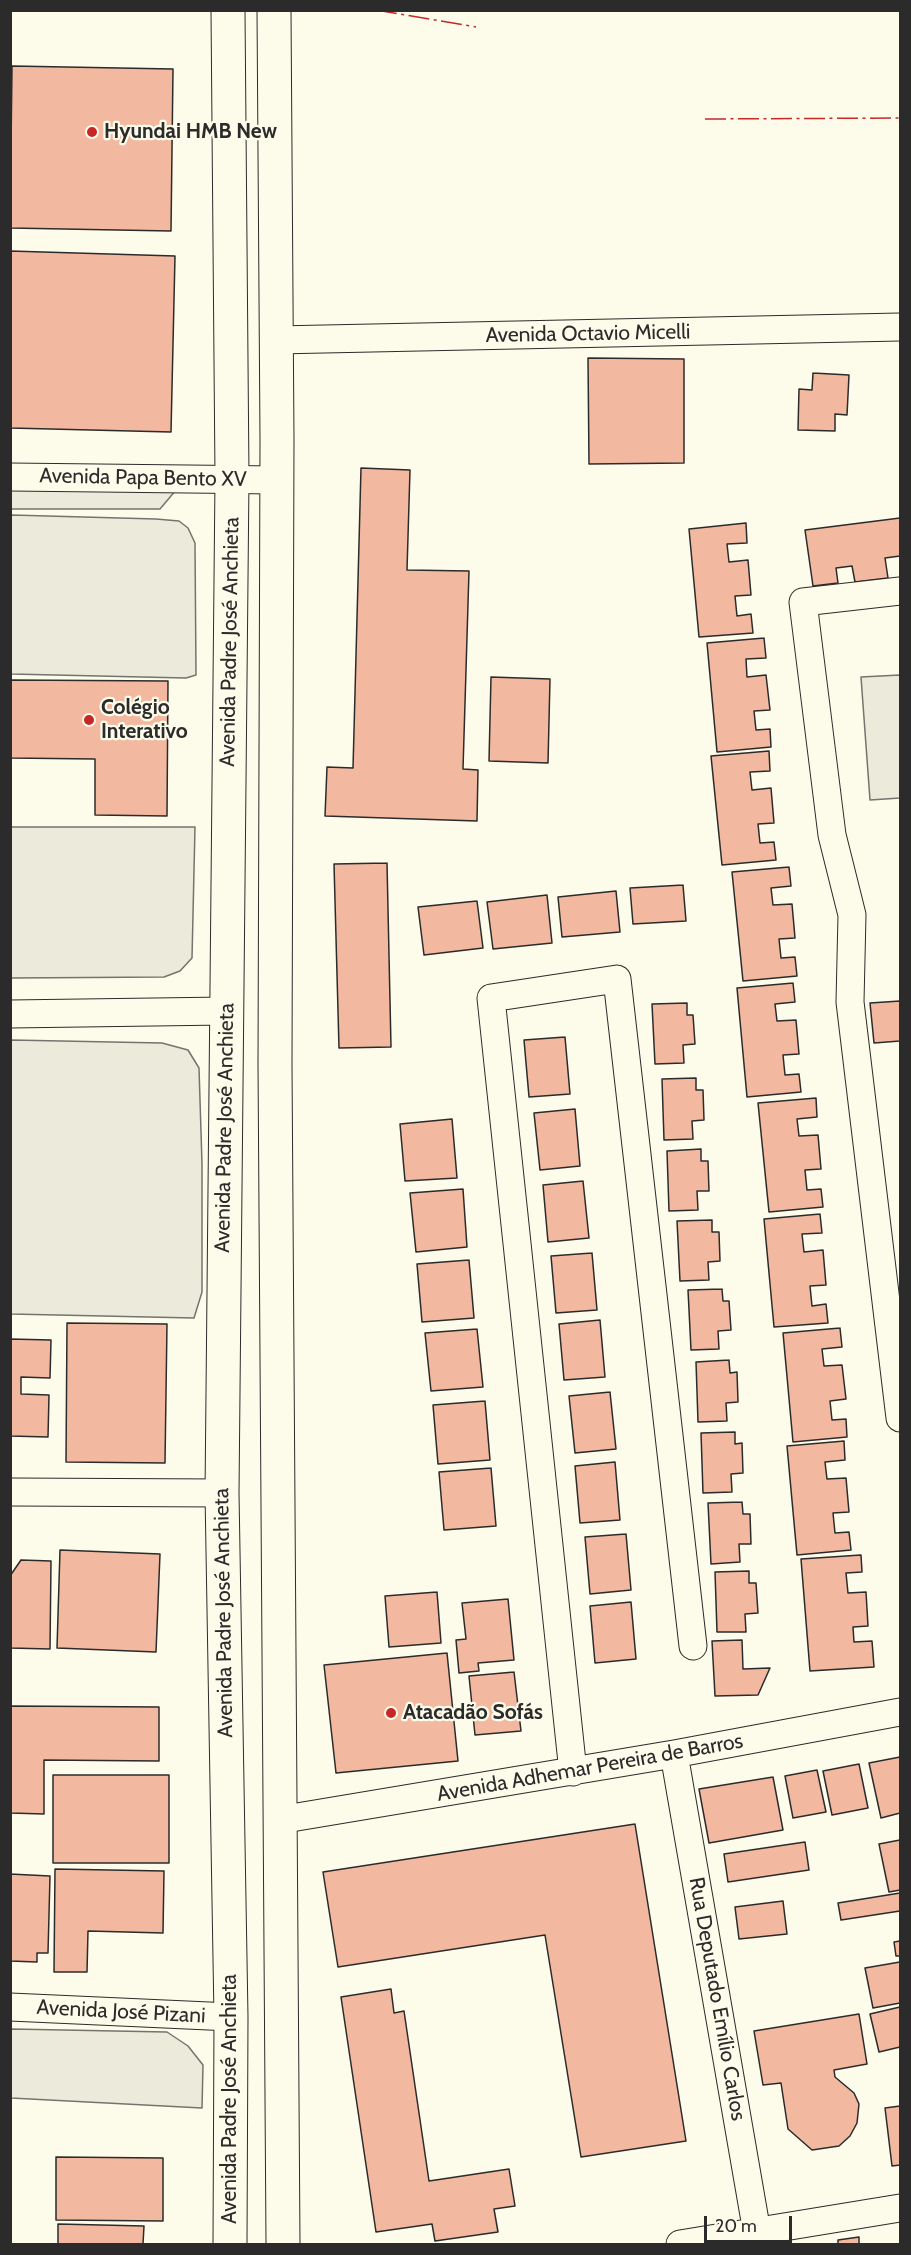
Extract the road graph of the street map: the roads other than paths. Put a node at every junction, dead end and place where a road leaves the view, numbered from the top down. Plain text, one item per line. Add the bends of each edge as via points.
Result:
1 (228, 10) edge
2 (274, 10) edge
3 (900, 327) edge
4 (276, 340) junction
5 (10, 477) edge
6 (232, 478) junction
7 (276, 480) junction
8 (900, 591) edge
9 (226, 1011) junction
10 (10, 1014) edge
11 (900, 1418) edge
12 (10, 1492) edge
13 (222, 1493) junction
14 (693, 1646) dead end
15 (900, 1712) edge
16 (675, 1754) junction
17 (573, 1772) junction
18 (279, 1820) junction
19 (10, 2007) edge
20 (231, 2018) junction
21 (900, 2208) edge
22 (758, 2238) edge
23 (230, 2244) edge
24 (283, 2244) edge
25 (680, 2244) edge

1 - 6 main road, Avenida Padre José Anchieta
2 - 4 main road
3 - 4 street, Avenida Octavio Micelli
4 - 7 main road
5 - 6 street, Avenida Papa Bento XV
6 - 7 street, Avenida Papa Bento XV
6 - 9 main road, Avenida Padre José Anchieta
7 - 18 main road
8 - 11 street via 803,602 832,836 852,915 850,1002
9 - 10 street
9 - 13 main road, Avenida Padre José Anchieta
12 - 13 street
13 - 20 main road, Avenida Padre José Anchieta
14 - 17 street via 617,979 491,998
15 - 16 street, Avenida Adhemar Pereira de Barros
16 - 17 street, Avenida Adhemar Pereira de Barros
16 - 22 street, Rua Deputado Emílio Carlos
17 - 18 street, Avenida Adhemar Pereira de Barros
18 - 24 main road
19 - 20 street, Avenida José Pizani
20 - 23 main road, Avenida Padre José Anchieta
21 - 22 street
22 - 25 street

